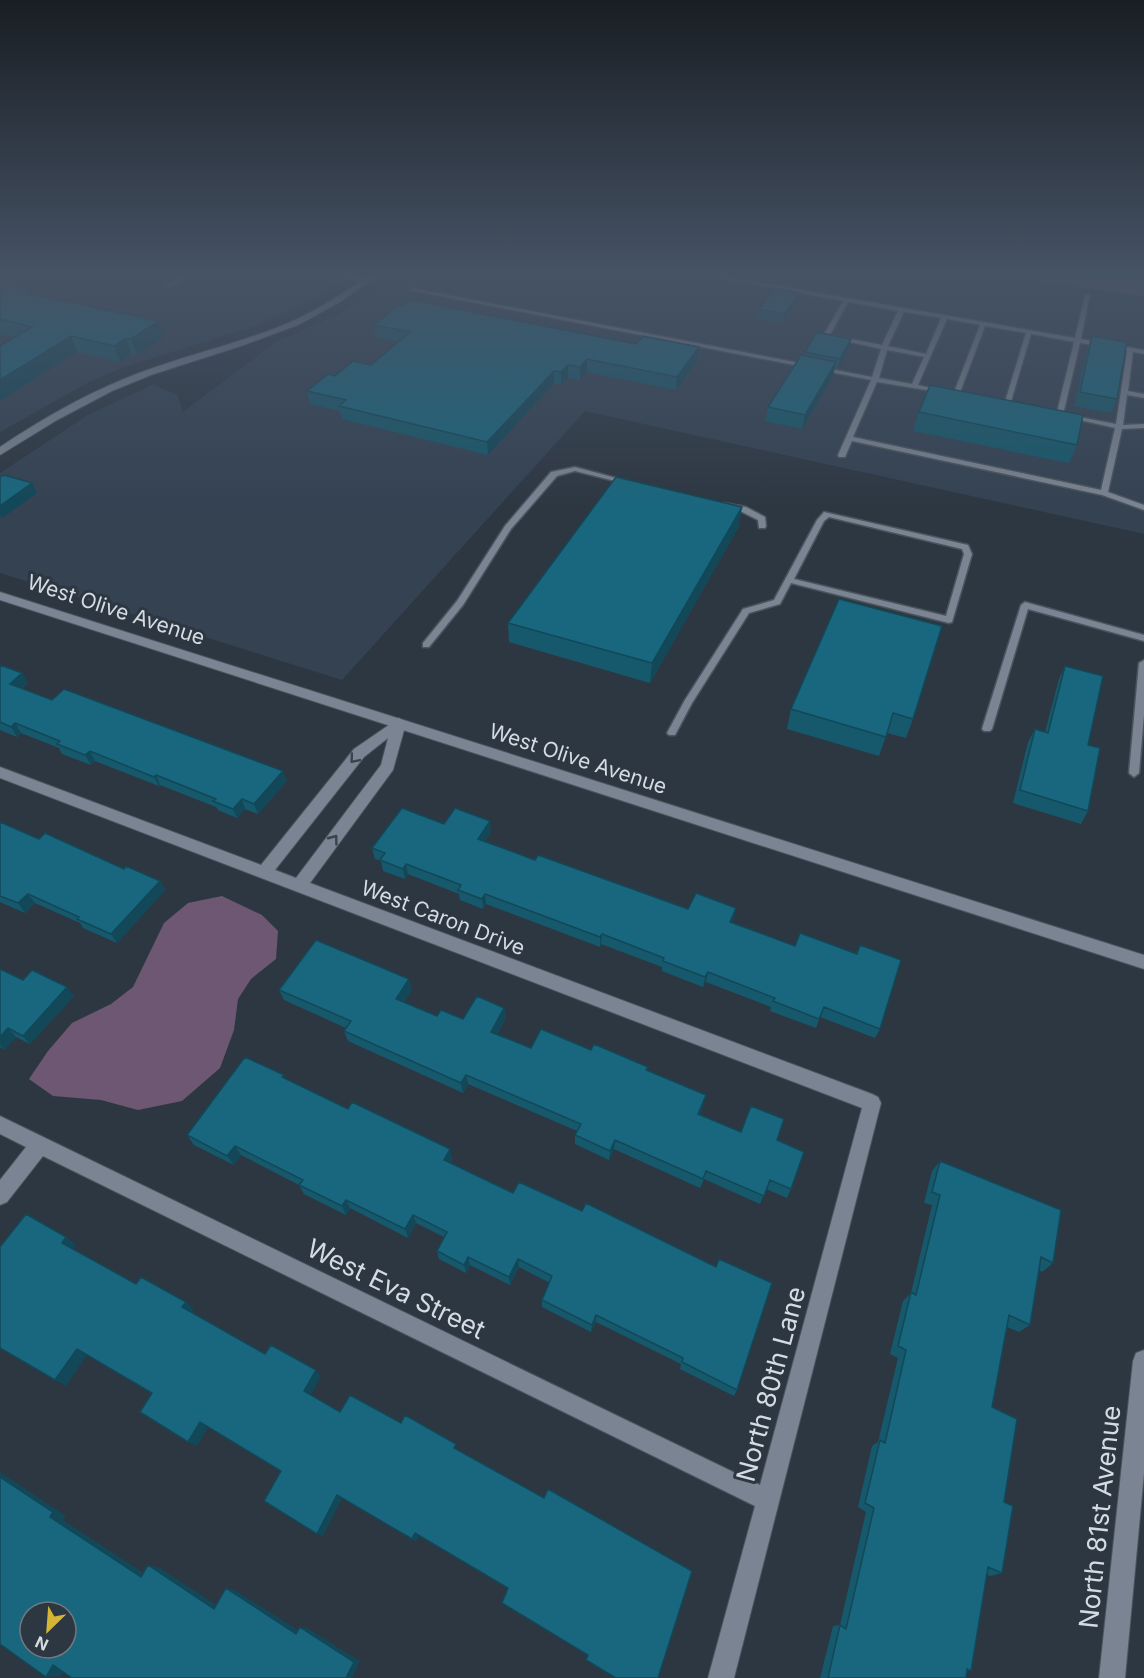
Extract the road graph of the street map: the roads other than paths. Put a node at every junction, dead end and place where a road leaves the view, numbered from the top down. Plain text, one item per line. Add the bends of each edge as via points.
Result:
1 (208, 352) edge
2 (732, 352) edge
3 (883, 352) edge
4 (907, 352) edge
5 (929, 352) edge
6 (972, 352) edge
7 (1023, 352) edge
8 (1074, 352) edge
9 (1130, 352) edge
10 (927, 356) junction
11 (875, 380) junction
12 (914, 387) junction
13 (1124, 392) junction
14 (956, 395) junction
15 (1144, 396) edge
16 (966, 397) edge
17 (997, 403) edge
18 (1007, 405) junction
19 (1017, 407) edge
20 (1039, 411) edge
21 (1060, 415) junction
22 (1144, 426) edge
23 (1119, 427) junction
24 (849, 438) junction
25 (0, 452) edge
26 (842, 455) dead end
27 (631, 482) edge
28 (1104, 493) junction
29 (720, 504) edge
30 (1144, 508) edge
31 (762, 526) dead end
32 (789, 580) junction
33 (0, 596) edge
34 (1144, 638) edge
35 (426, 645) dead end
36 (1144, 663) edge
37 (399, 723) junction
38 (987, 729) dead end
39 (672, 733) dead end
40 (1134, 773) dead end
41 (4, 778) edge
42 (264, 872) junction
43 (299, 886) junction
44 (1144, 962) edge
45 (872, 1103) joint
46 (0, 1125) edge
47 (40, 1145) junction
48 (0, 1196) edge
49 (1144, 1361) edge
50 (768, 1501) junction
51 (721, 1678) edge
52 (1112, 1678) edge

1 - 25 street via 92,396
2 - 11 lane
3 - 11 lane
4 - 10 lane
5 - 10 lane
6 - 14 lane
7 - 18 lane
8 - 21 lane
9 - 13 lane
10 - 12 lane
11 - 12 lane
11 - 24 lane
12 - 14 lane
13 - 15 lane
13 - 23 lane
14 - 16 lane
17 - 18 lane
18 - 19 lane
20 - 21 lane
21 - 23 lane
22 - 23 lane
23 - 28 lane
24 - 26 lane
24 - 28 lane
27 - 35 lane via 575,469 554,474 508,528 460,603
28 - 30 lane
29 - 31 lane via 755,514 762,519
32 - 32 lane via 827,514 965,547 968,554 948,620
32 - 39 lane via 777,602 746,611
33 - 37 street, West Olive Avenue
34 - 38 lane via 1025,605
36 - 40 lane
37 -> 42 street via 359,753
43 -> 37 street via 388,766
37 - 44 street, West Olive Avenue
41 - 42 street, West Caron Drive
42 - 43 street, West Caron Drive
43 - 45 street, West Caron Drive
45 - 50 street, North 80th Lane
46 - 47 street, West Eva Street
47 - 48 street
47 - 50 street, West Eva Street
49 - 52 street, North 81st Avenue
50 - 51 street, North 80th Lane

